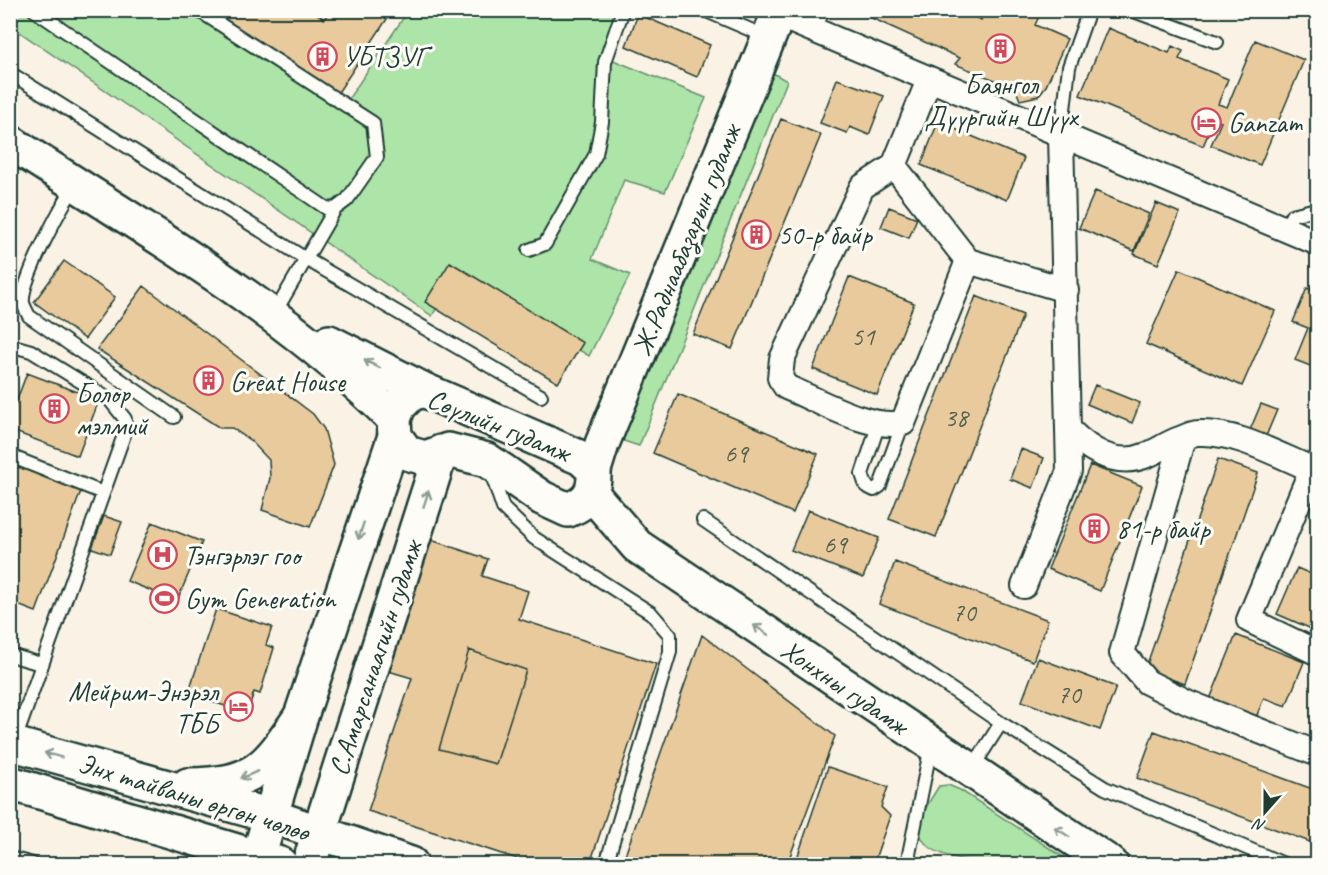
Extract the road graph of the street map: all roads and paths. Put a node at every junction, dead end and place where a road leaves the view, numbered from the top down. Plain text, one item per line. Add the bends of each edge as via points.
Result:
1 (34, 10) edge
2 (198, 10) edge
3 (622, 10) edge
4 (704, 10) edge
5 (1089, 10) edge
6 (1131, 10) edge
7 (776, 21) edge
8 (819, 21) edge
9 (1217, 42) dead end
10 (10, 73) edge
11 (929, 80) junction
12 (1061, 135) junction
13 (10, 142) edge
14 (894, 166) junction
15 (76, 185) junction
16 (1317, 205) edge
17 (335, 209) junction
18 (1285, 230) junction
19 (1317, 243) edge
20 (529, 250) dead end
21 (306, 259) junction
22 (968, 261) junction
23 (1066, 291) junction
24 (274, 314) junction
25 (10, 351) edge
26 (424, 390) junction
27 (541, 396) dead end
28 (174, 417) dead end
29 (879, 423) junction
30 (903, 423) junction
31 (394, 428) junction
32 (1069, 430) junction
33 (1184, 438) junction
34 (441, 452) junction
35 (10, 456) edge
36 (487, 460) junction
37 (1315, 470) edge
38 (593, 482) junction
39 (103, 493) junction
40 (703, 520) dead end
41 (1024, 586) dead end
42 (1317, 653) edge
43 (10, 655) edge
44 (40, 664) junction
45 (301, 716) junction
46 (1001, 723) junction
47 (12, 743) edge
48 (931, 746) junction
49 (1317, 754) edge
50 (970, 772) junction
51 (10, 783) edge
52 (163, 785) junction
53 (74, 802) junction
54 (271, 816) junction
55 (314, 850) edge
56 (10, 858) edge
57 (265, 862) edge
58 (33, 864) edge
59 (216, 864) edge
60 (411, 864) edge
61 (606, 864) edge
62 (908, 864) edge
63 (1111, 864) edge
64 (1284, 864) edge

1 - 17 lane via 326,208
2 - 17 lane via 373,123 377,157 347,200
3 - 20 lane via 605,62 596,154 545,244
4 - 7 lane
5 - 12 lane via 1069,67
6 - 9 lane
7 - 8 street
7 - 38 main road, Ж.Раднаабазарын гудамж via 602,444
8 - 11 street
10 - 21 lane
11 - 12 street
11 - 14 street
12 - 18 street
12 - 23 street
13 - 15 main road, Сөүлийн гудамж
14 - 22 street
14 - 29 street via 862,187 782,359 780,378 786,387
15 - 24 main road, Сөүлийн гудамж
15 - 28 lane via 60,208 28,281 23,302 29,316
16 - 18 lane via 1316,209 1292,215
17 - 21 lane
18 - 19 street
21 - 24 lane
21 - 27 lane
22 - 23 street
22 - 30 street
23 - 32 street
26 -> 24 main road
24 - 31 main road, Сөүлийн гудамж via 362,386
25 - 39 lane via 17,347 31,351 109,399 125,419 124,435
26 - 31 main road, Сөүлийн гудамж via 411,394 399,406
26 - 38 main road, Сөүлийн гудамж via 582,458
29 - 30 street
29 - 30 lane via 862,474 866,486 874,490 880,486
31 - 34 main road, Сөүлийн гудамж via 408,453 424,458
31 -> 45 main road, С.Амарсанаагийн гудамж
32 - 33 street via 1089,449 1108,458 1128,460
32 - 41 street via 1069,471
33 - 37 street via 1196,433 1226,437
33 - 49 street via 1122,653 1147,682
34 - 36 main road, Сөүлийн гудамж via 466,452
55 -> 34 main road, С.Амарсанаагийн гудамж
35 - 39 lane
36 - 38 main road, Сөүлийн гудамж via 542,498 568,510 582,505
36 - 61 lane via 504,508 534,538 651,613 670,635 670,652
37 - 42 street via 1250,620
48 -> 38 main road, Хонхны гудамж via 638,546
39 - 44 lane
40 - 46 lane
43 - 44 lane
44 - 47 lane
45 -> 52 main road via 259,770 216,784
45 - 54 main road, С.Амарсанаагийн гудамж
46 - 50 lane
46 - 64 lane via 1105,788
52 -> 47 main road, Энх тайваны өргөн чөлөө
48 - 50 main road, Хонхны гудамж
48 - 62 lane
63 -> 50 main road, Хонхны гудамж
51 - 53 main road, Энх тайваны өргөн чөлөө
52 - 54 main road, Энх тайваны өргөн чөлөө
53 - 57 main road, Энх тайваны өргөн чөлөө
53 - 59 main road via 151,839 207,857
54 - 55 main road, Энх тайваны өргөн чөлөө
54 - 57 main road, С.Амарсанаагийн гудамж
55 - 60 main road, Энх тайваны өргөн чөлөө
56 - 58 lane

